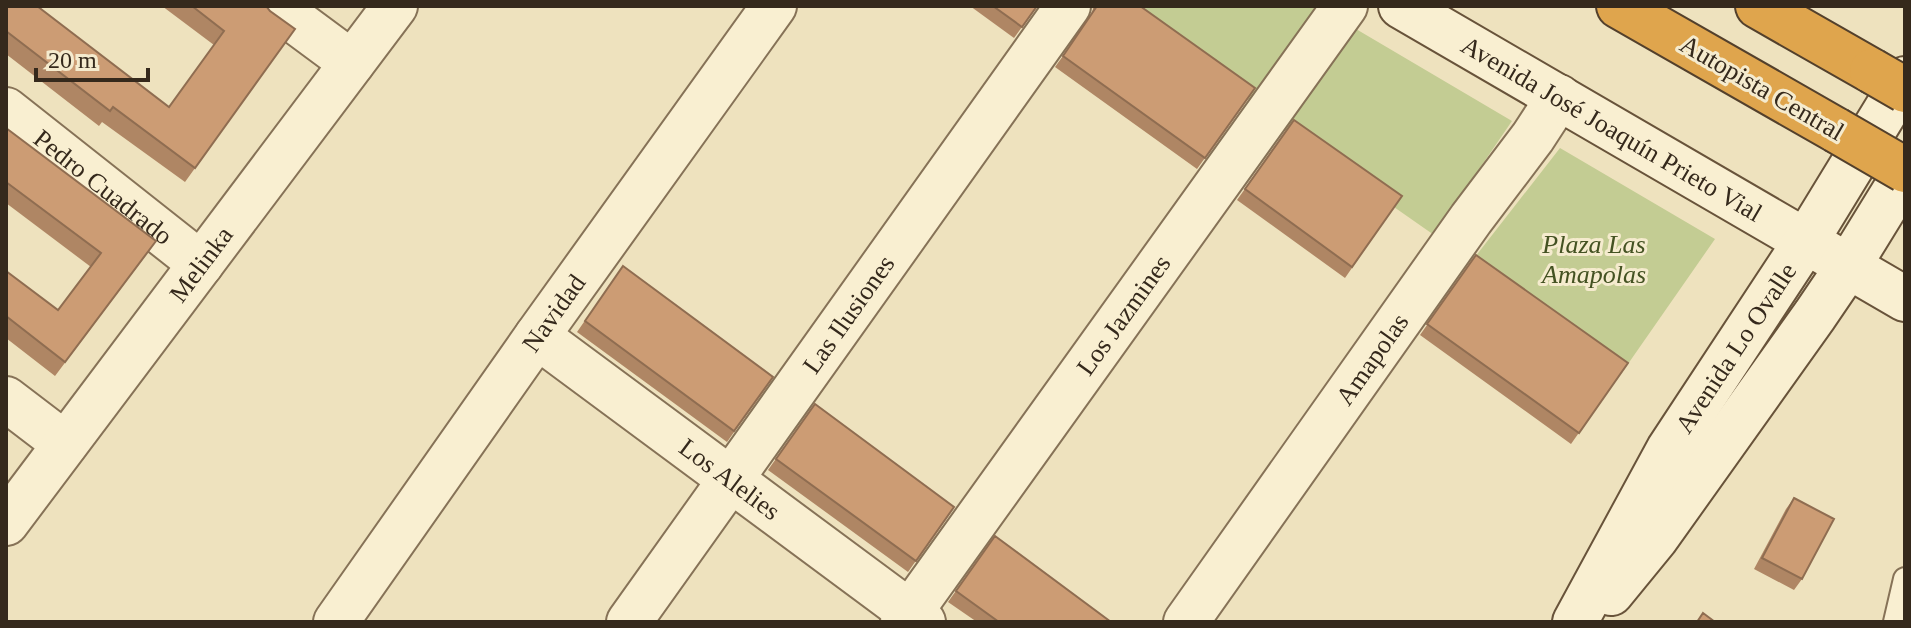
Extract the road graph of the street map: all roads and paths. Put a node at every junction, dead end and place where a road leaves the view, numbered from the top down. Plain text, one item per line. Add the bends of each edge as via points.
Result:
1 (275, 6) edge
2 (395, 6) edge
3 (774, 6) edge
4 (1068, 6) edge
5 (1345, 6) edge
6 (1401, 6) edge
7 (1619, 6) edge
8 (1758, 6) edge
9 (352, 63) junction
10 (1894, 80) edge
11 (1559, 97) junction
12 (6, 110) edge
13 (1905, 172) edge
14 (1806, 241) junction
15 (201, 264) junction
16 (1849, 265) junction
17 (1905, 299) edge
18 (537, 336) junction
19 (6, 399) edge
20 (65, 444) junction
21 (731, 480) junction
22 (6, 523) edge
23 (1905, 579) edge
24 (912, 619) edge
25 (336, 622) edge
26 (629, 622) edge
27 (1186, 622) edge
28 (1575, 622) edge
29 (1586, 622) edge
30 (1895, 622) edge

1 - 9 street
2 - 9 street, Melinka
3 - 18 street, Navidad
4 - 21 street, Las Ilusiones
5 - 24 street, Los Jazmines
6 - 11 street, Avenida José Joaquín Prieto Vial
7 - 13 highway, Autopista Central, bridge
8 - 10 highway
9 - 15 street, Melinka
10 - 14 street, Avenida Lo Ovalle
11 - 14 street, Avenida José Joaquín Prieto Vial
11 - 27 street, Amapolas
12 - 15 street, Pedro Cuadrado
13 - 16 street, Avenida Lo Ovalle
14 - 16 street, Avenida José Joaquín Prieto Vial
14 - 28 street, Avenida Lo Ovalle via 1669,449
15 - 20 street, Melinka
16 - 17 street, Avenida José Joaquín Prieto Vial
16 - 29 street, Avenida Lo Ovalle via 1656,538
18 - 21 street, Los Alelies
18 - 25 street, Navidad
19 - 20 street
20 - 22 street, Melinka
21 - 24 street, Los Alelies
21 - 26 street, Las Ilusiones
23 - 30 lane

